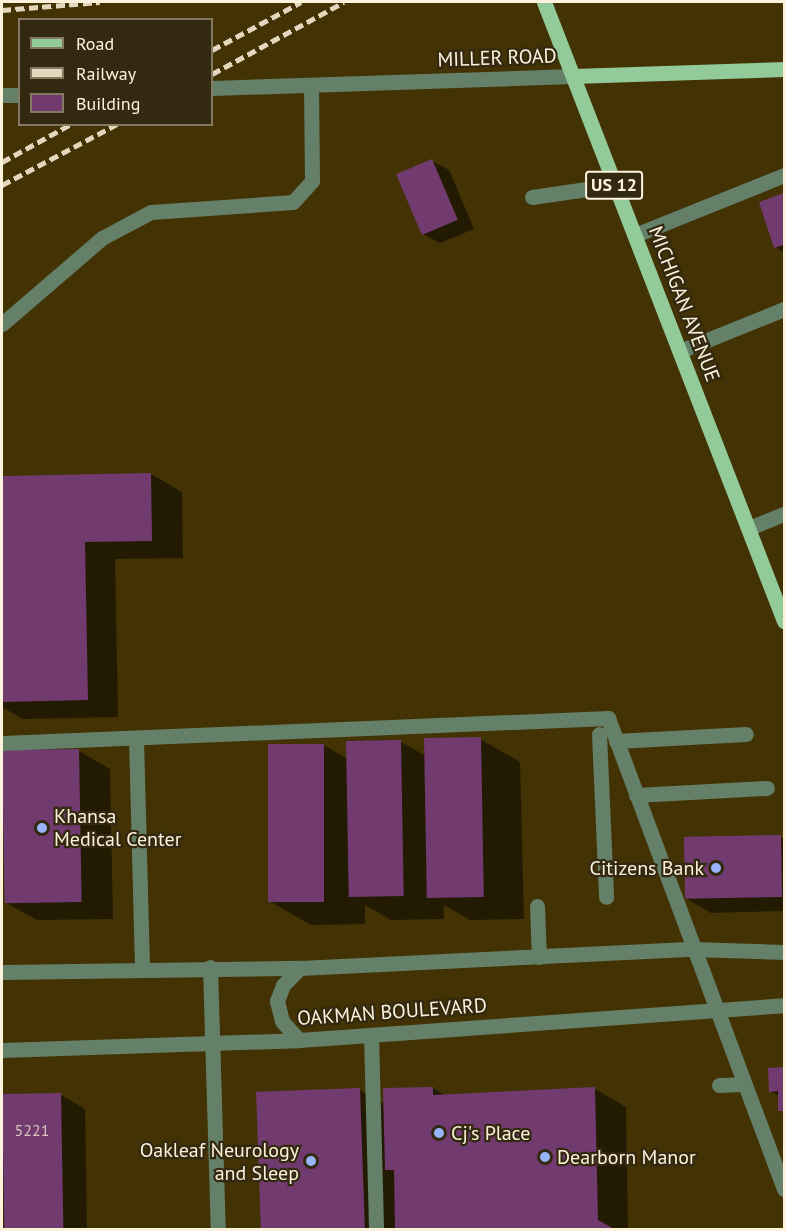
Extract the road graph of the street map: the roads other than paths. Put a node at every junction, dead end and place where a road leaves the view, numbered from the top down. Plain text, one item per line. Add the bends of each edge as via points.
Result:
1 (544, 2) edge
2 (784, 69) edge
3 (573, 76) junction
4 (311, 85) junction
5 (213, 88) edge
6 (18, 94) edge
7 (2, 95) edge
8 (784, 175) edge
9 (614, 185) junction
10 (532, 198) dead end
11 (635, 235) junction
12 (784, 310) edge
13 (2, 324) edge
14 (680, 351) junction
15 (784, 514) edge
16 (749, 528) junction
17 (784, 621) edge
18 (599, 734) dead end
19 (746, 734) dead end
20 (136, 738) junction
21 (616, 741) junction
22 (2, 743) edge
23 (767, 788) dead end
24 (636, 795) junction
25 (606, 897) dead end
26 (537, 906) dead end
27 (693, 949) junction
28 (784, 952) edge
29 (539, 957) junction
30 (142, 966) junction
31 (210, 967) junction
32 (300, 968) junction
33 (2, 972) edge
34 (784, 1005) edge
35 (716, 1013) junction
36 (371, 1035) junction
37 (299, 1040) junction
38 (213, 1043) junction
39 (2, 1050) edge
40 (744, 1084) junction
41 (719, 1086) dead end
42 (784, 1189) edge
43 (218, 1230) edge
44 (376, 1230) edge

1 - 3 main road, MICHIGAN AVENUE / US 12
2 - 3 main road, MILLER ROAD
3 - 4 street, MILLER ROAD
3 - 9 main road, MICHIGAN AVENUE / US 12
4 - 5 street, MILLER ROAD
4 - 13 street via 312,182 293,202 151,212 102,238
6 - 7 street
8 - 11 street
9 - 10 street
9 - 11 main road, MICHIGAN AVENUE / US 12
11 - 14 main road, MICHIGAN AVENUE / US 12
12 - 14 street
14 - 16 main road, MICHIGAN AVENUE / US 12
15 - 16 street
16 - 17 main road, MICHIGAN AVENUE / US 12
18 - 25 street
19 - 21 street
20 - 21 street via 531,729 608,718
20 - 22 street
20 - 30 street
21 - 24 street
23 - 24 street
24 - 27 street
26 - 29 street
27 - 28 street
27 - 29 street
27 - 35 street
29 - 32 street
30 - 31 street
30 - 33 street
31 - 32 street
31 - 38 street
32 - 37 street via 283,985 278,1001 282,1021
34 - 35 street, OAKMAN BOULEVARD
35 - 36 street, OAKMAN BOULEVARD
35 - 40 street
36 - 37 street, OAKMAN BOULEVARD
36 - 44 street
37 - 38 street, OAKMAN BOULEVARD
38 - 39 street, OAKMAN BOULEVARD
38 - 43 street
40 - 41 street
40 - 42 street

